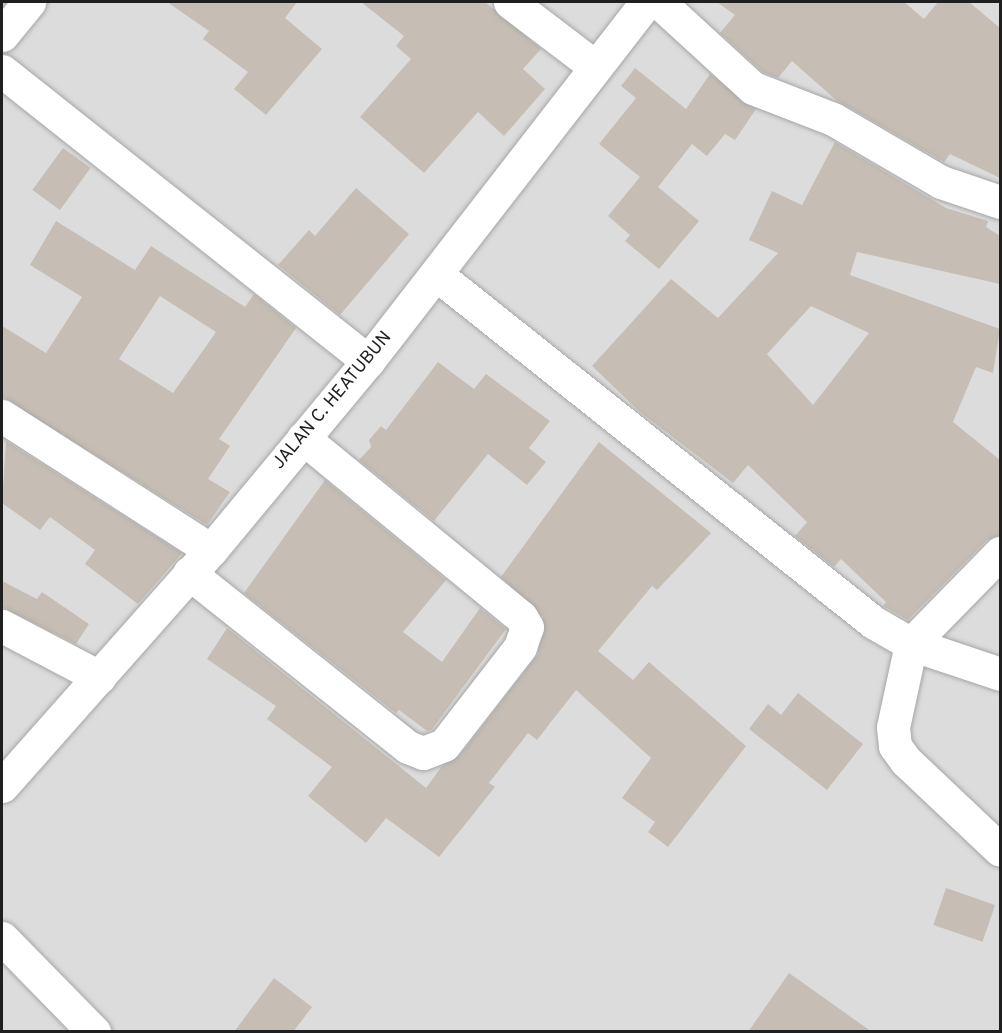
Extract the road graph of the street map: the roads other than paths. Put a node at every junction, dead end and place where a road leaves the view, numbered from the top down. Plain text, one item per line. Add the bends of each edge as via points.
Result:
1 (29, 2) edge
2 (510, 2) edge
3 (646, 2) edge
4 (659, 2) edge
5 (2, 34) edge
6 (594, 66) junction
7 (2, 71) edge
8 (1000, 202) edge
9 (436, 274) junction
10 (368, 361) junction
11 (2, 416) edge
12 (303, 438) junction
13 (1000, 553) edge
14 (200, 561) junction
15 (2, 626) edge
16 (911, 644) junction
17 (1000, 674) edge
18 (99, 677) junction
19 (2, 786) edge
20 (1000, 850) edge
21 (2, 938) edge
22 (94, 1032) edge

1 - 5 street
2 - 6 street
3 - 6 street, JALAN C. HEATUBUN
4 - 8 street via 753,88 833,119 941,182
6 - 9 street, JALAN C. HEATUBUN
7 - 10 street
9 - 10 street, JALAN C. HEATUBUN
9 - 16 street via 873,622
10 - 12 street, JALAN C. HEATUBUN
11 - 14 street
12 - 14 street, JALAN C. HEATUBUN
12 - 14 street via 521,617 527,627 520,647 444,745 434,753 408,747
13 - 16 street
14 - 18 street, JALAN C. HEATUBUN
15 - 18 street
16 - 17 street
16 - 20 street via 893,727 895,746
18 - 19 street, JALAN C. HEATUBUN
21 - 22 street

